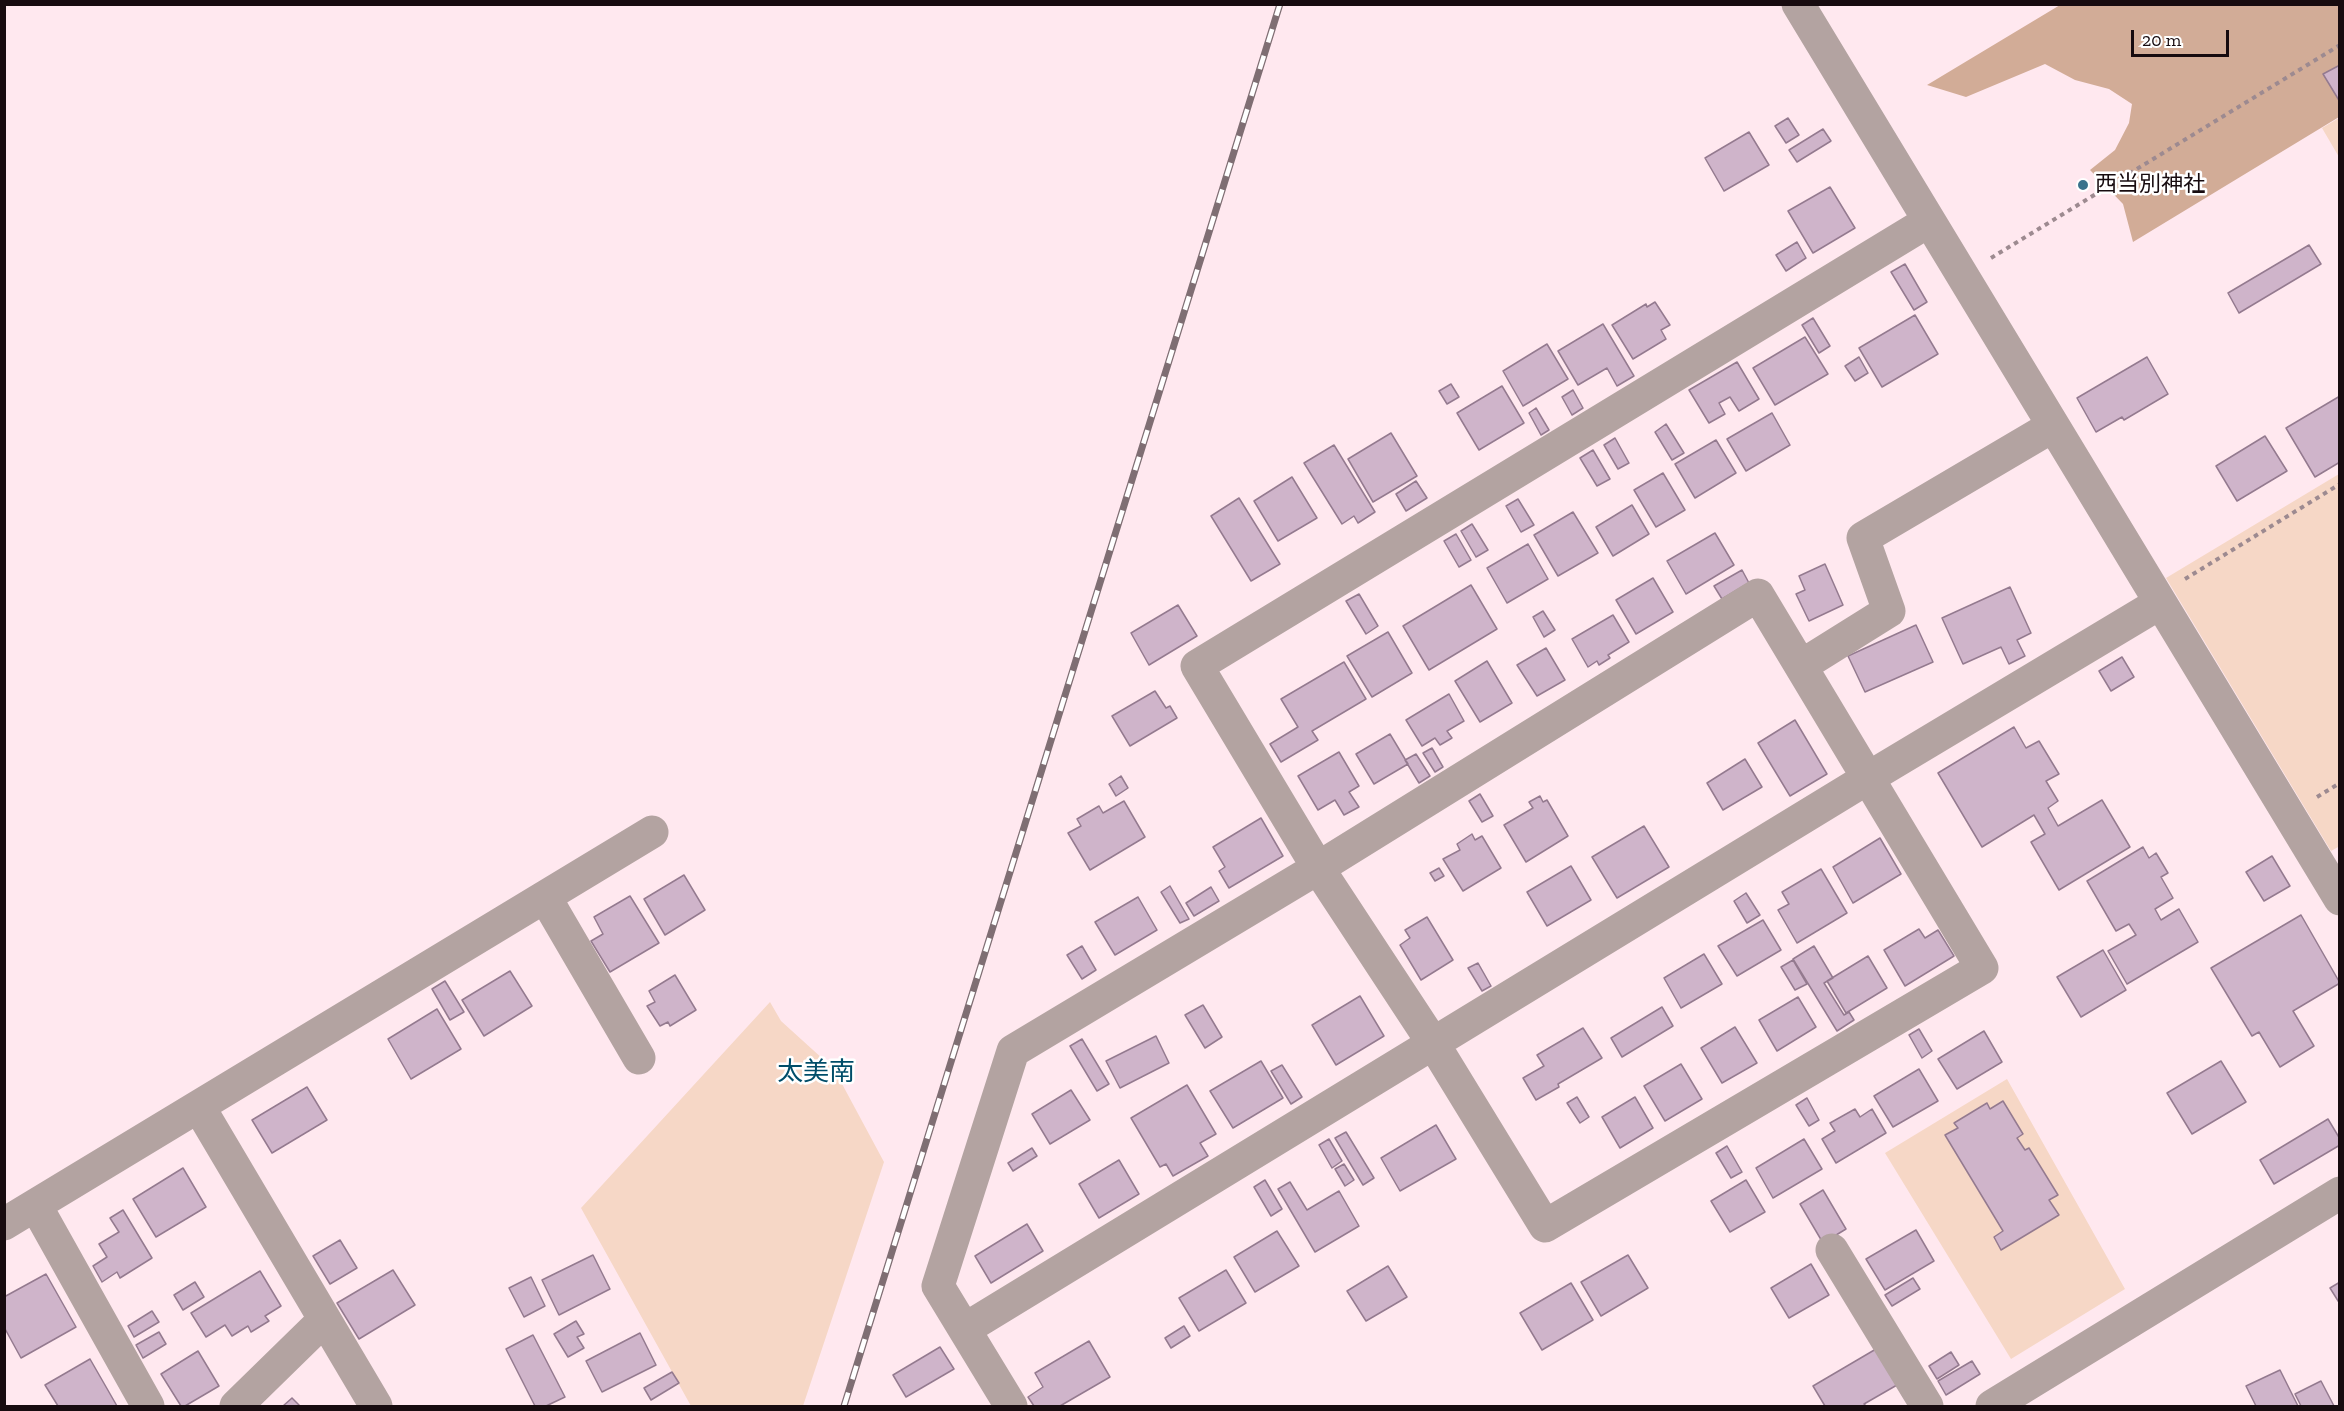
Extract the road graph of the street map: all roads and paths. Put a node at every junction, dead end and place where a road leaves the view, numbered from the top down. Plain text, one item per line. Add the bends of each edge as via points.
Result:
1 (1798, 4) edge
2 (2340, 45) edge
3 (1929, 221) junction
4 (1962, 276) junction
5 (2053, 426) junction
6 (2340, 484) edge
7 (2158, 600) junction
8 (1801, 666) junction
9 (1868, 778) junction
10 (652, 832) dead end
11 (1318, 868) junction
12 (545, 897) junction
13 (2340, 899) edge
14 (1433, 1043) junction
15 (639, 1058) dead end
16 (199, 1107) junction
17 (2340, 1193) edge
18 (36, 1206) junction
19 (4, 1224) edge
20 (1832, 1251) dead end
21 (324, 1320) junction
22 (965, 1329) junction
23 (1009, 1406) edge
24 (148, 1407) edge
25 (236, 1407) edge
26 (376, 1407) edge
27 (1927, 1407) edge
28 (1992, 1407) edge

1 - 3 street
2 - 4 path
3 - 4 street
3 - 11 street via 1197,666
4 - 5 street
5 - 7 street
5 - 8 street via 1863,538 1889,611
6 - 7 path
7 - 9 street
7 - 13 street
8 - 9 street
8 - 11 street via 1758,595
9 - 14 street
9 - 14 street via 1982,968 1545,1226
10 - 12 street
11 - 14 street
11 - 22 street via 1013,1051 938,1286
12 - 15 street
12 - 16 street
14 - 22 street
16 - 18 street
16 - 21 street
17 - 28 street
18 - 19 street
18 - 24 street
20 - 27 street
21 - 25 street
21 - 26 street
22 - 23 street

